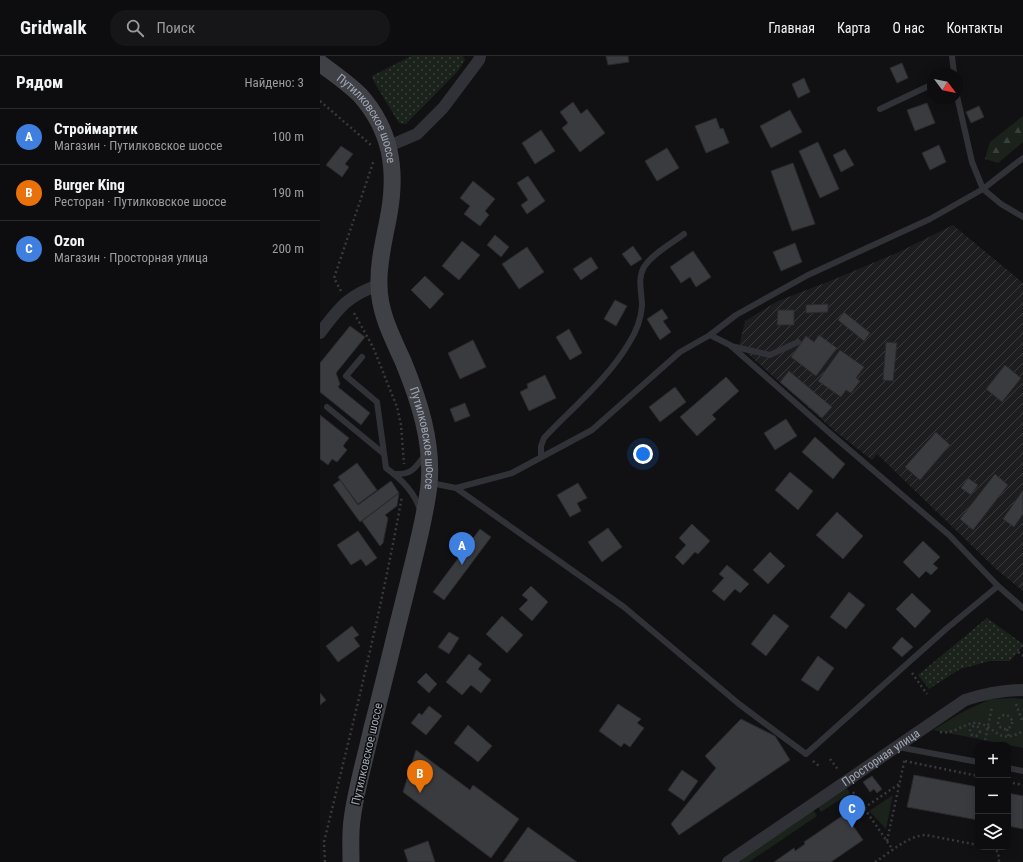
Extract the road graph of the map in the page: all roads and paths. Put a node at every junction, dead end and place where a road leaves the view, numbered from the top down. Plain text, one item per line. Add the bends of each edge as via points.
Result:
1 (480, 56) edge
2 (952, 56) edge
3 (320, 63) edge
4 (953, 68) edge
5 (927, 87) edge
6 (320, 101) edge
7 (959, 104) edge
8 (880, 109) dead end
9 (381, 146) junction
10 (375, 157) dead end
11 (1023, 158) edge
12 (983, 189) junction
13 (1023, 217) edge
14 (684, 234) dead end
15 (379, 285) junction
16 (343, 295) dead end
17 (352, 309) dead end
18 (320, 333) edge
19 (710, 335) junction
20 (798, 342) dead end
21 (730, 345) junction
22 (362, 357) dead end
23 (327, 407) dead end
24 (428, 450) junction
25 (384, 454) junction
26 (541, 457) junction
27 (394, 474) junction
28 (405, 474) junction
29 (429, 483) junction
30 (404, 484) junction
31 (456, 488) junction
32 (423, 519) junction
33 (998, 586) junction
34 (1023, 608) edge
35 (1018, 652) dead end
36 (1023, 656) edge
37 (905, 665) junction
38 (1023, 690) edge
39 (927, 694) dead end
40 (1016, 704) dead end
41 (992, 707) dead end
42 (1023, 723) edge
43 (988, 728) junction
44 (1007, 729) junction
45 (1023, 731) edge
46 (939, 732) dead end
47 (1009, 737) junction
48 (985, 742) edge
49 (902, 750) junction
50 (830, 759) dead end
51 (905, 761) junction
52 (975, 762) edge
53 (1011, 769) edge
54 (1023, 771) edge
55 (975, 775) edge
56 (846, 782) junction
57 (1011, 783) edge
58 (900, 784) junction
59 (1023, 785) edge
60 (864, 808) junction
61 (351, 839) junction
62 (887, 842) junction
63 (975, 844) edge
64 (893, 850) junction
65 (995, 850) edge
66 (325, 862) edge
67 (351, 862) edge
68 (355, 862) edge
69 (728, 862) edge
70 (876, 862) edge
71 (999, 862) edge

1 - 9 street via 443,108 416,134
2 - 4 lane
3 - 9 main road, Путилковское шоссе via 358,94 371,110 382,129
5 - 8 lane
6 - 9 path
7 - 12 lane via 972,162
9 - 15 main road, Путилковское шоссе via 392,168 392,189 381,252
10 - 16 path via 334,278
11 - 12 lane
12 - 13 lane
12 - 19 lane via 930,219 808,275 736,316
14 - 26 lane via 645,266 640,281 642,307 638,324 629,343 589,394 544,438
15 - 18 street via 363,290 347,301
15 - 24 main road, Путилковское шоссе via 386,323 420,409
17 - 28 path via 373,347 397,407
19 - 21 lane
19 - 26 lane via 680,352 592,430
20 - 21 lane via 770,356
21 - 33 lane via 949,535
22 - 25 lane via 346,376 377,402
23 - 25 lane
24 - 28 lane via 412,471
24 - 29 main road, Путилковское шоссе
25 - 27 lane via 386,468
26 - 31 lane via 512,472
27 - 28 lane
27 - 30 lane
29 - 31 lane
29 - 32 main road, Путилковское шоссе
30 - 32 lane via 419,506
30 - 66 path via 393,550 368,662 324,842
31 - 37 lane via 624,607 738,704 806,754
32 - 61 main road, Путилковское шоссе via 360,776
33 - 34 lane
33 - 37 lane
35 - 36 path
37 - 39 path
38 - 49 street, Просторная улица via 985,694 965,700
40 - 42 path
41 - 43 path
43 - 46 path via 982,724 946,733
43 - 47 path via 1000,736
43 - 48 path
44 - 44 path via 1012,722 1009,716 1001,716 998,722 1002,729
44 - 47 path
45 - 47 path
49 - 51 path
49 - 52 lane
49 - 56 street, Просторная улица
50 - 56 path
51 - 55 path
51 - 58 path
53 - 54 lane
56 - 60 path
56 - 69 street, Просторная улица
57 - 59 path
58 - 60 path
58 - 62 path
60 - 62 path
61 - 67 main road, Путилковское шоссе
61 - 68 main road, Путилковское шоссе
62 - 64 path
63 - 64 path via 922,835 909,839
64 - 70 path
65 - 71 path via 1000,858

